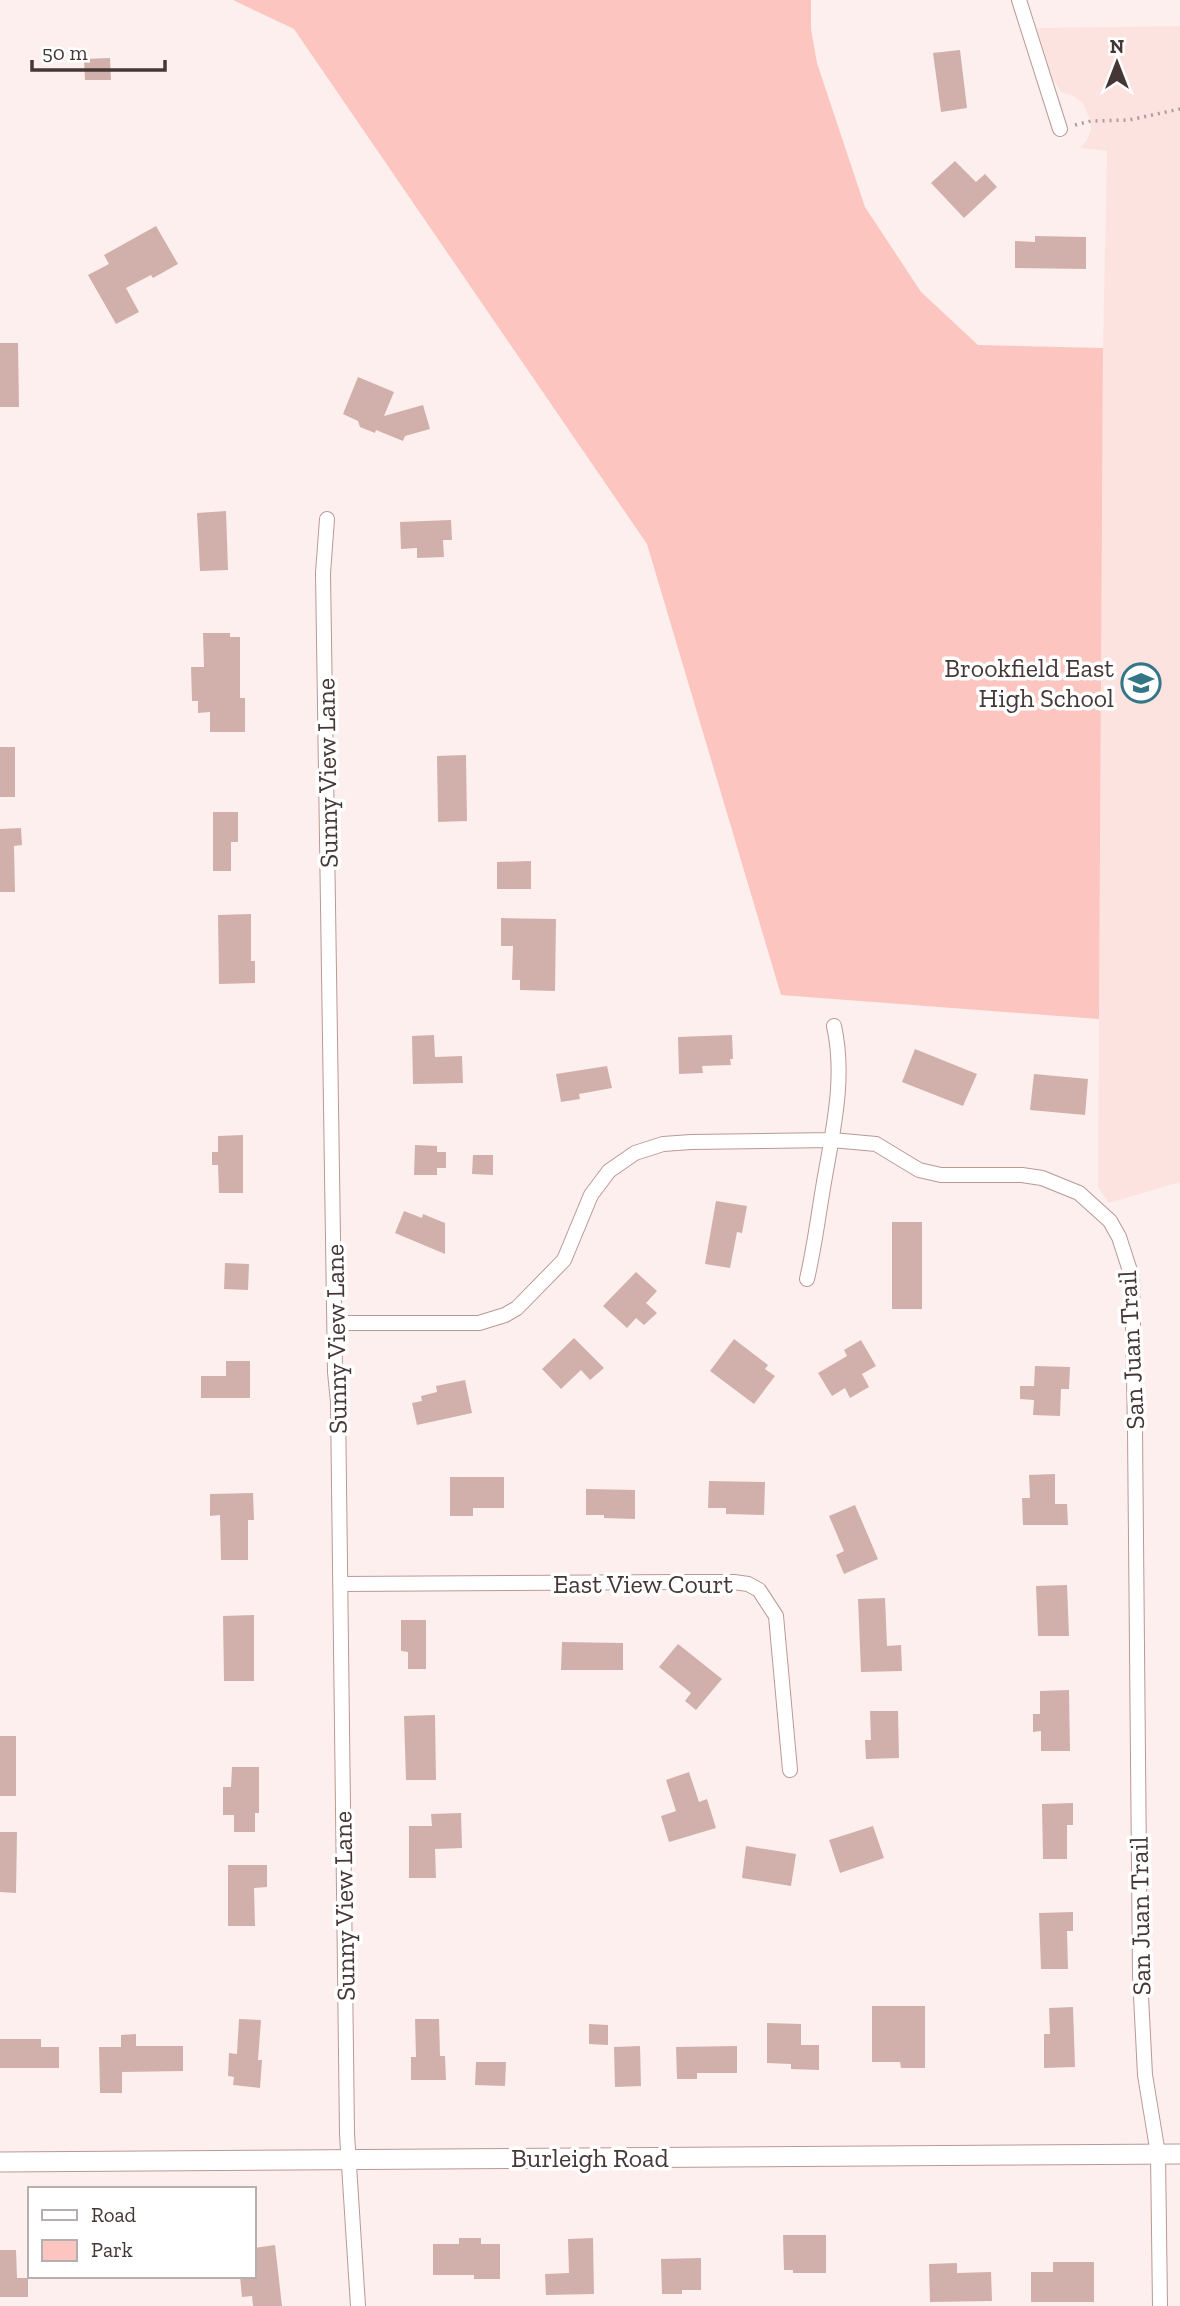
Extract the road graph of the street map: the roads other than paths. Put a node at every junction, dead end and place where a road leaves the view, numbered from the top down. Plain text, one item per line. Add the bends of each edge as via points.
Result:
1 (1019, 0) edge
2 (1060, 130) dead end
3 (327, 519) dead end
4 (834, 1026) dead end
5 (832, 1140) junction
6 (807, 1279) dead end
7 (335, 1323) junction
8 (340, 1584) junction
9 (790, 1770) dead end
10 (1158, 2154) junction
11 (1180, 2154) edge
12 (350, 2160) junction
13 (0, 2162) edge
14 (358, 2306) edge
15 (1160, 2306) edge

1 - 2 street
3 - 7 street, Sunny View Lane via 323,573
4 - 5 street via 839,1064
5 - 6 street
5 - 7 street, San Juan Trail via 691,1142 649,1148 621,1161 604,1177 591,1195 564,1260 505,1315 479,1322
5 - 10 street, San Juan Trail via 876,1144 919,1170 941,1175 1022,1175 1061,1185 1079,1193 1110,1221 1128,1261 1135,1417 1141,1999 1145,2075
7 - 8 street, Sunny View Lane
8 - 9 street, East View Court via 748,1584 759,1590 776,1616
8 - 12 street, Sunny View Lane
10 - 11 street, Burleigh Road
10 - 12 street, Burleigh Road
10 - 15 street, San Juan Trail
12 - 13 street, Burleigh Road
12 - 14 street, Sunny View Lane

